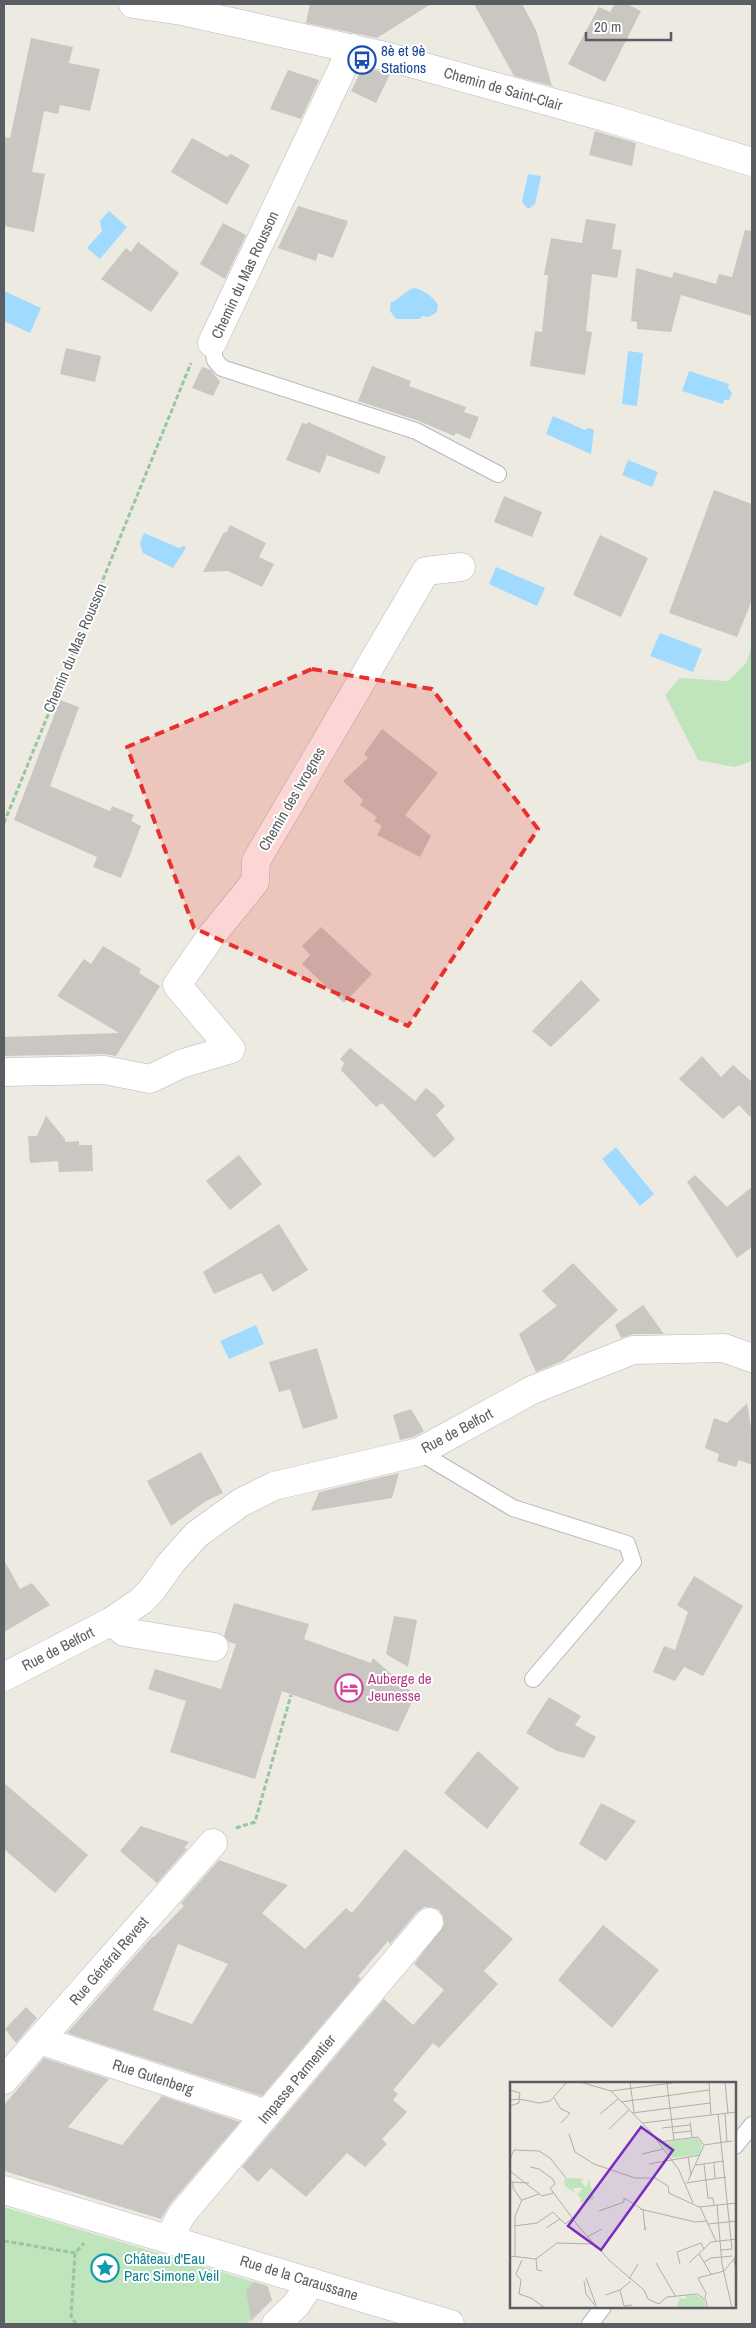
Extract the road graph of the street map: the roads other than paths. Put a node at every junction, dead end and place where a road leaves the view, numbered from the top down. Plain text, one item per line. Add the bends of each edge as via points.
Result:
1 (133, 4) edge
2 (184, 8) edge
3 (352, 48) junction
4 (752, 162) edge
5 (202, 352) joint
6 (498, 474) dead end
7 (461, 568) dead end
8 (4, 1072) edge
9 (752, 1358) edge
10 (419, 1452) junction
11 (118, 1627) junction
12 (214, 1647) dead end
13 (4, 1677) edge
14 (533, 1679) dead end
15 (214, 1843) road end
16 (429, 1922) dead end
17 (40, 2040) junction
18 (4, 2080) edge
19 (267, 2114) junction
20 (752, 2125) edge
21 (736, 2145) edge
22 (4, 2190) edge
23 (170, 2238) junction
24 (311, 2282) junction
25 (602, 2308) edge
26 (276, 2324) edge
27 (450, 2324) edge
28 (590, 2324) edge

1 - 2 street, Chemin de Saint-Clair
2 - 3 street, Chemin de Saint-Clair
3 - 4 street, Chemin de Saint-Clair via 608,118
3 - 5 street, Chemin du Mas Rousson
5 - 6 lane, Chemin du Mas Rousson via 222,368 416,431
7 - 8 street, Chemin des Ivrognes via 426,571 256,861 255,882 177,985 231,1049 181,1064 150,1079 104,1070
9 - 10 street, Rue de Belfort via 724,1348 633,1350 532,1390
10 - 11 street, Rue de Belfort via 274,1486 252,1496 196,1535
10 - 14 lane via 513,1508 627,1544 633,1562
11 - 12 street
11 - 13 street, Rue de Belfort
15 - 17 street, Rue Général Revest
16 - 19 street, Impasse Parmentier
17 - 18 street, Rue Général Revest
17 - 19 street, Rue Gutenberg
19 - 23 street, Impasse Parmentier via 182,2214
20 - 21 lane
22 - 23 street, Rue de la Caraussane
23 - 24 street, Rue de la Caraussane
24 - 26 street via 296,2305
24 - 27 street, Rue de la Caraussane
25 - 28 lane

